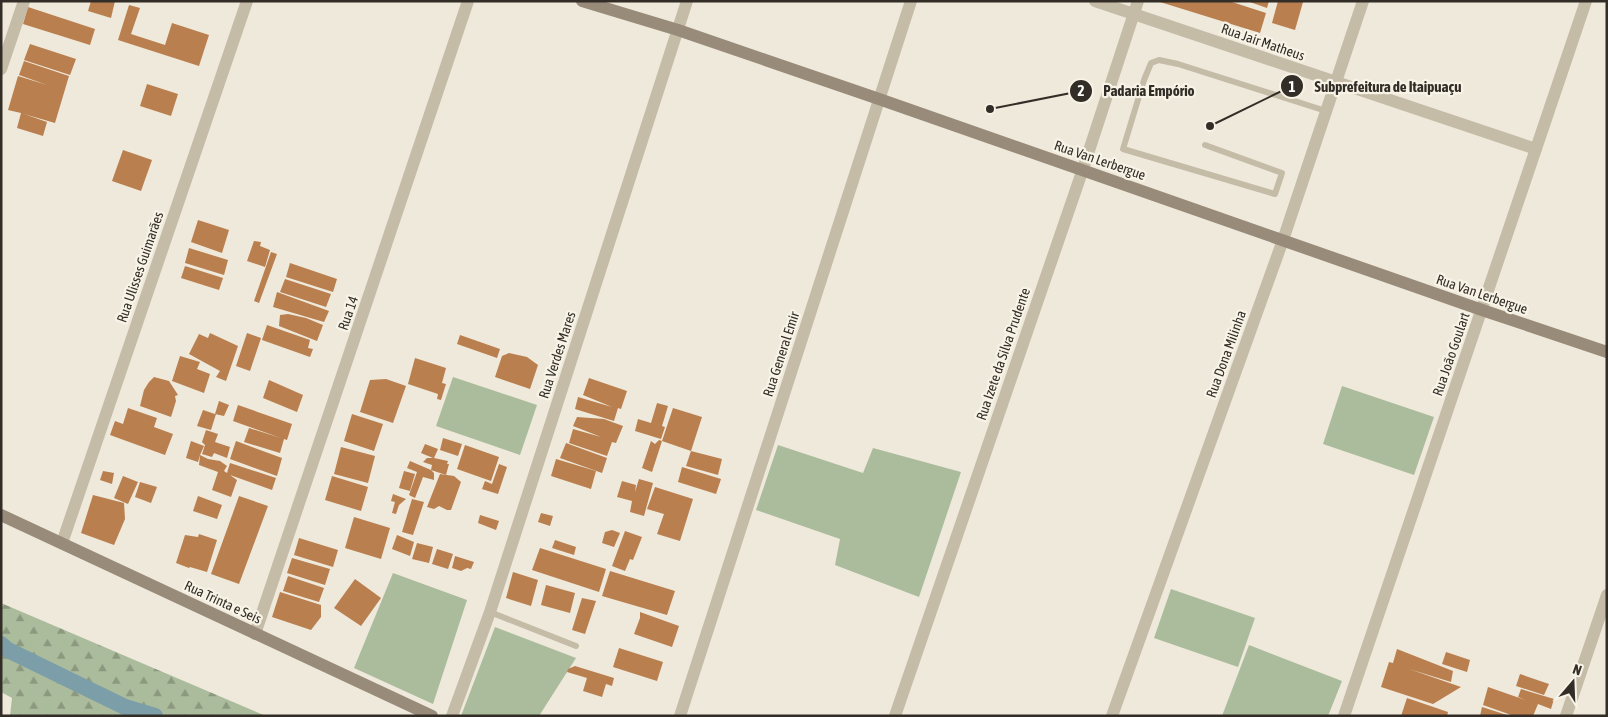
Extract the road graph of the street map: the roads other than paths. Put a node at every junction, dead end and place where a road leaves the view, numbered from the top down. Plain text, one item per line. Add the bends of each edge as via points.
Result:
1 (24, 1) edge
2 (247, 1) edge
3 (468, 1) edge
4 (582, 1) edge
5 (687, 1) edge
6 (911, 1) edge
7 (1096, 1) edge
8 (1138, 1) edge
9 (1363, 1) edge
10 (1586, 1) edge
11 (1135, 14) junction
12 (678, 30) junction
13 (1, 69) edge
14 (1336, 82) junction
15 (879, 99) junction
16 (1326, 111) junction
17 (1205, 145) dead end
18 (1536, 148) junction
19 (1083, 169) junction
20 (1284, 240) junction
21 (1482, 310) junction
22 (1607, 352) edge
23 (1, 515) edge
24 (62, 543) junction
25 (1607, 596) edge
26 (490, 612) junction
27 (256, 634) junction
28 (576, 646) dead end
29 (432, 716) edge
30 (452, 716) edge
31 (680, 716) edge
32 (895, 716) edge
33 (1112, 716) edge
34 (1344, 716) edge
35 (1566, 716) edge

1 - 13 street
2 - 24 street, Rua Ulisses Guimarães
3 - 27 street, Rua 14
4 - 12 street, Rua Van Lerbergue
5 - 12 street, Rua Verdes Mares
6 - 15 street, Rua General Emir
7 - 11 street, Rua Jair Matheus
8 - 11 street, Rua Izete da Silva Prudente
9 - 14 street, Rua Dona Milinha
10 - 18 street, Rua João Goulart
11 - 14 street, Rua Jair Matheus
11 - 19 street, Rua Izete da Silva Prudente
12 - 15 street, Rua Van Lerbergue
12 - 26 street, Rua Verdes Mares
14 - 16 street, Rua Dona Milinha
14 - 18 street, Rua Jair Matheus
15 - 19 street, Rua Van Lerbergue
15 - 31 street, Rua General Emir
16 - 17 lane via 1178,64 1159,60 1151,63 1123,148 1274,194 1282,173
16 - 20 street, Rua Dona Milinha
18 - 21 street, Rua João Goulart
19 - 20 street, Rua Van Lerbergue
19 - 32 street, Rua Izete da Silva Prudente
20 - 21 street, Rua Van Lerbergue
20 - 33 street, Rua Dona Milinha
21 - 22 street, Rua Van Lerbergue
21 - 34 street, Rua João Goulart
23 - 24 street, Rua Trinta e Seis
24 - 27 street, Rua Trinta e Seis
25 - 35 street
26 - 28 lane
26 - 30 street, Rua Verdes Mares
27 - 29 street, Rua Trinta e Seis

